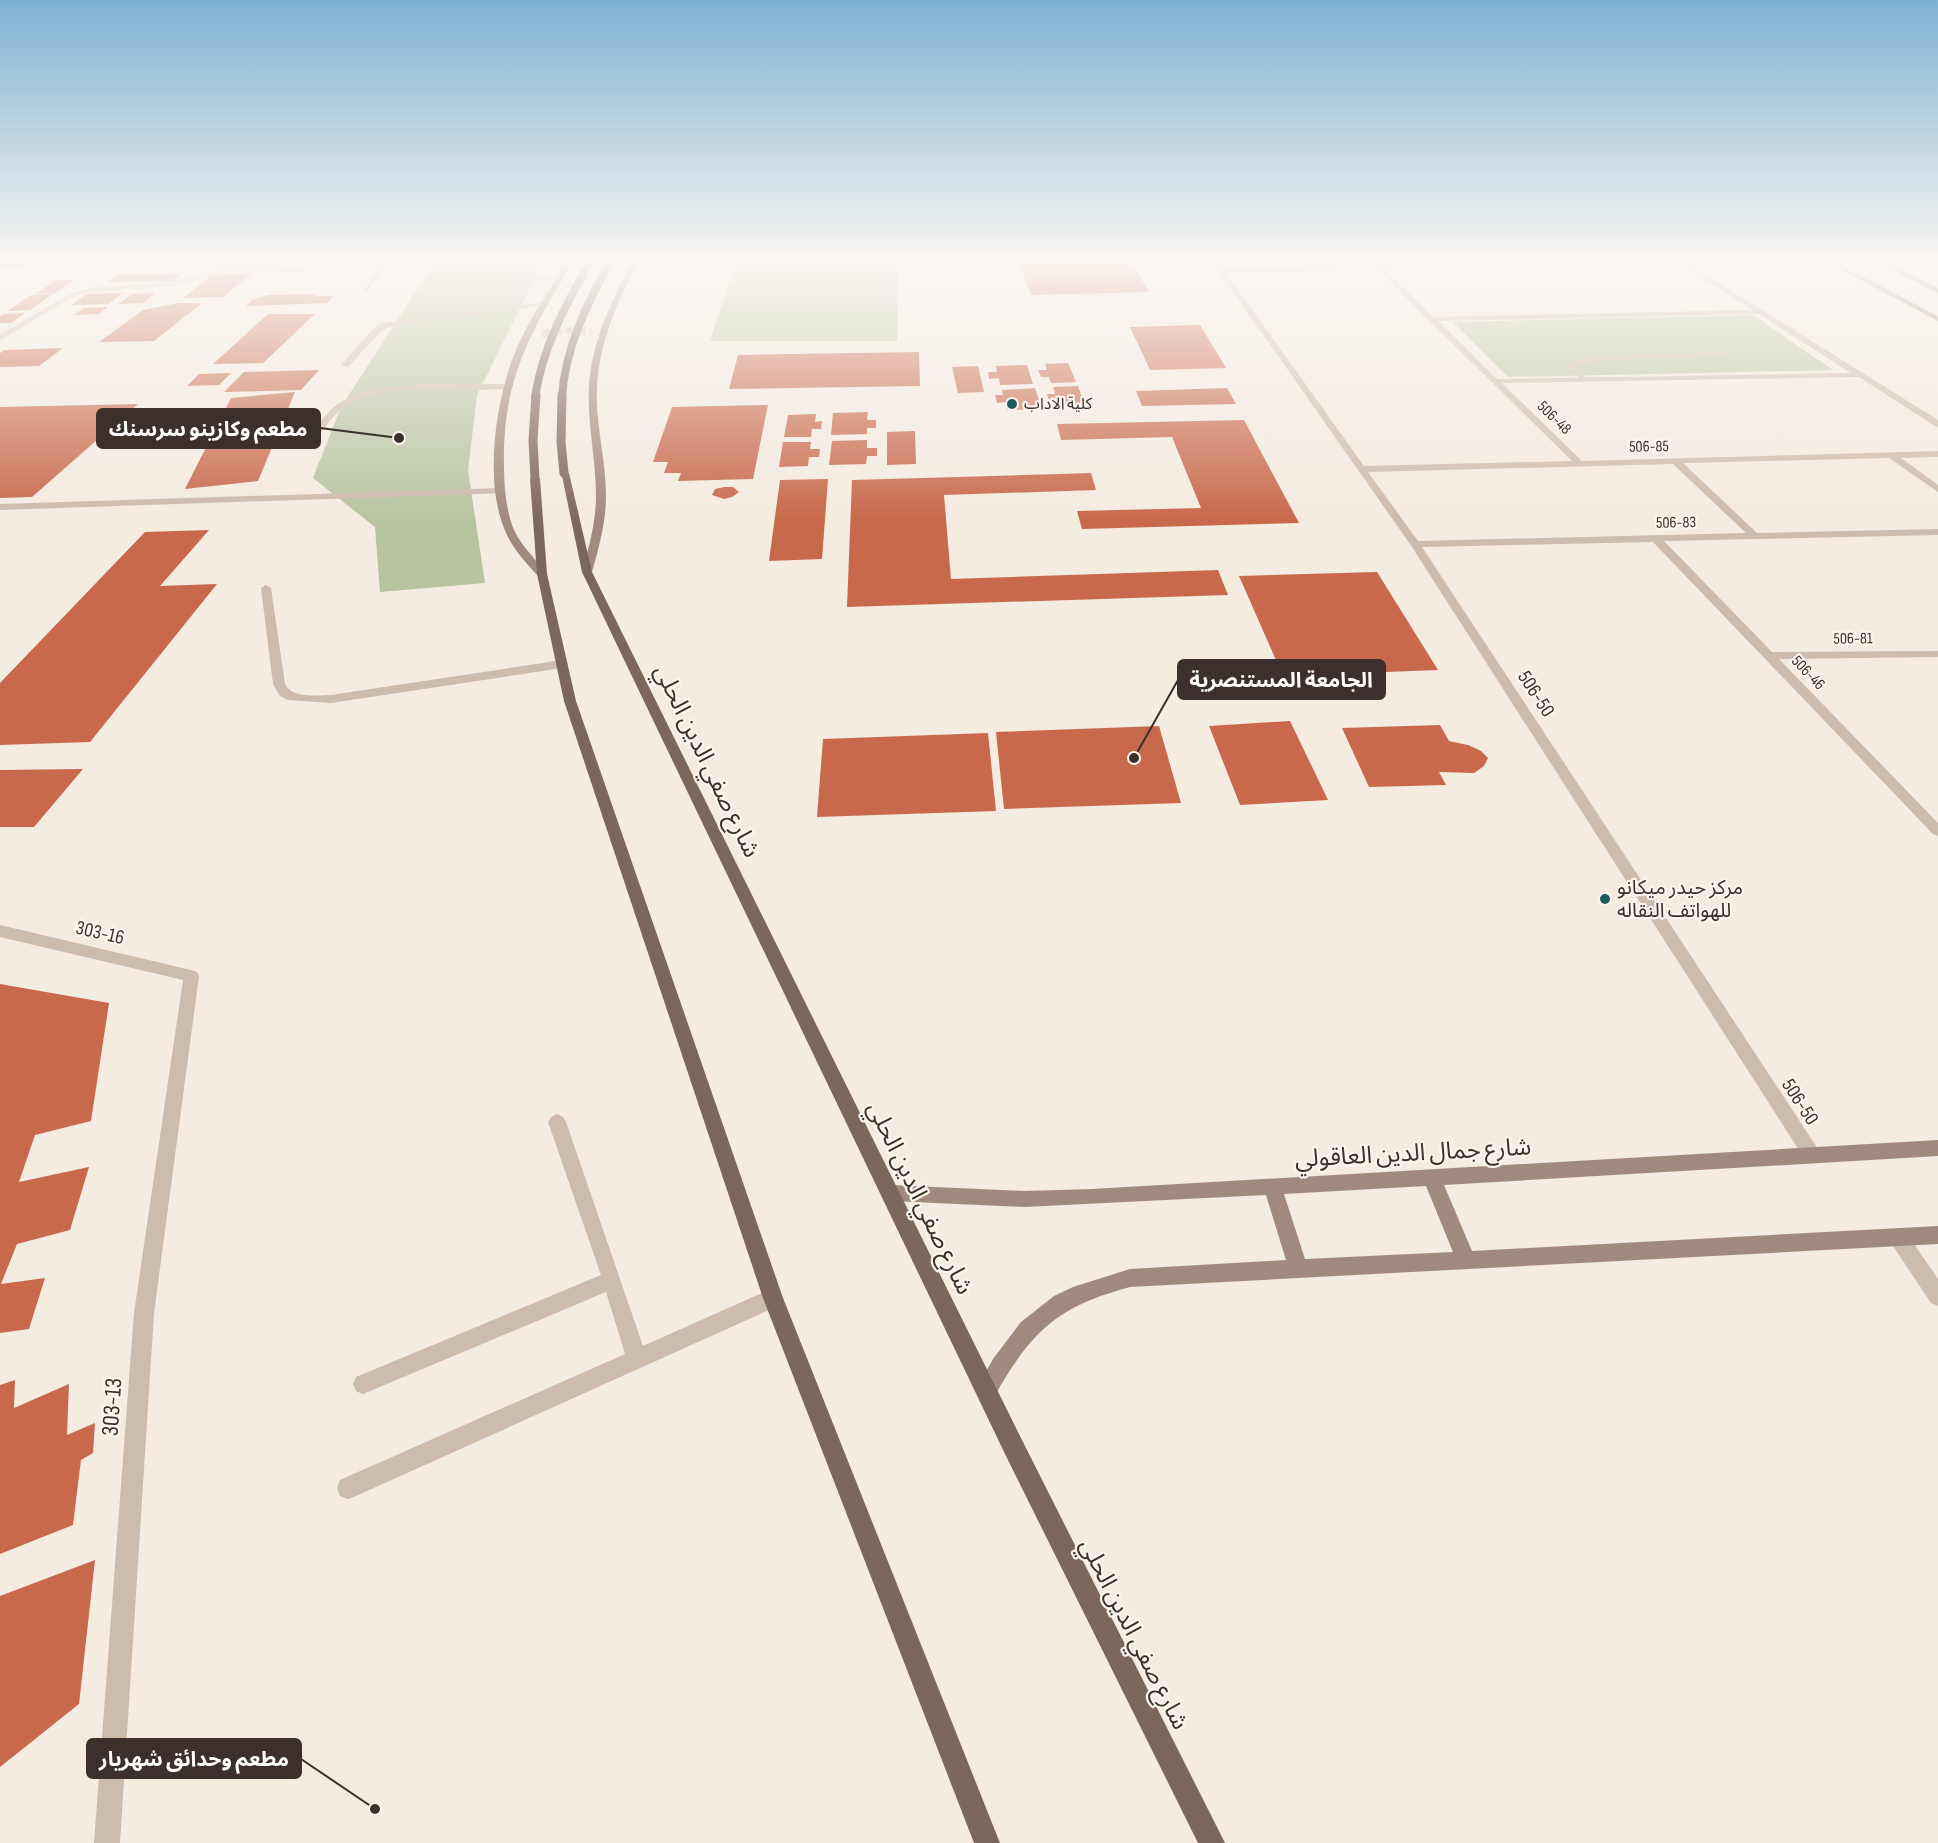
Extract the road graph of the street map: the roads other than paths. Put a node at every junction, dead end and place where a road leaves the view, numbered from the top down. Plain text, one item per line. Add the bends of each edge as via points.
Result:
1 (361, 348) edge
2 (521, 348) edge
3 (547, 348) edge
4 (571, 348) edge
5 (597, 348) edge
6 (1276, 348) edge
7 (1461, 348) edge
8 (1818, 348) edge
9 (1723, 354) dead end
10 (345, 365) dead end
11 (1861, 375) junction
12 (1582, 379) junction
13 (1495, 381) junction
14 (507, 386) junction
15 (1938, 424) edge
16 (307, 446) dead end
17 (1938, 454) edge
18 (1891, 455) junction
19 (1675, 461) junction
20 (1579, 463) junction
21 (1361, 469) junction
22 (1938, 489) edge
23 (501, 491) junction
24 (0, 507) edge
25 (1938, 532) edge
26 (1754, 536) junction
27 (1654, 538) junction
28 (1415, 544) junction
29 (587, 572) junction
30 (542, 574) junction
31 (266, 588) dead end
32 (1938, 654) edge
33 (1769, 656) junction
34 (562, 664) junction
35 (1938, 831) edge
36 (0, 931) edge
37 (191, 976) joint
38 (557, 1122) dead end
39 (1938, 1148) edge
40 (1812, 1155) junction
41 (1432, 1178) junction
42 (1273, 1187) junction
43 (891, 1193) junction
44 (1938, 1235) edge
45 (1898, 1237) junction
46 (1466, 1260) junction
47 (1298, 1269) junction
48 (612, 1280) junction
49 (1938, 1296) edge
50 (773, 1298) junction
51 (636, 1357) junction
52 (363, 1384) dead end
53 (987, 1390) junction
54 (348, 1488) dead end
55 (107, 1843) edge
56 (987, 1843) edge
57 (1212, 1843) edge

1 - 10 street
2 - 14 street
3 - 30 main road, bridge via 533,426
4 - 29 main road, شارع صفي الدين الحلي, bridge via 563,375 560,419 564,473
5 - 29 street via 593,394 601,498
6 - 21 street, 506-50
7 - 13 street, 506-48
8 - 11 street
9 - 12 street via 1596,357 1572,366
11 - 12 street
11 - 15 street
12 - 13 street
13 - 20 street, 506-48
14 - 16 street via 389,391 357,398 342,404
14 - 23 street via 500,454
17 - 18 street, 506-85
18 - 19 street, 506-85
18 - 22 street
19 - 20 street, 506-85
19 - 26 street
20 - 21 street, 506-85
21 - 28 street, 506-50
23 - 24 street
23 - 30 street via 511,533
25 - 26 street, 506-83
26 - 27 street, 506-83
27 - 28 street, 506-83
27 - 33 street, 506-46
28 - 40 street, 506-50
29 - 43 main road, شارع صفي الدين الحلي
30 - 34 main road
31 - 34 street via 279,684 292,697 332,699
32 - 33 street, 506-81
33 - 35 street, 506-46
34 - 50 main road via 570,701
36 - 37 street, 303-16
37 - 55 street, 303-13 via 144,1313
38 - 48 street
39 - 40 street, شارع جمال الدين العاقولي
40 - 41 street, شارع جمال الدين العاقولي
41 - 42 street, شارع جمال الدين العاقولي
41 - 46 street
42 - 43 street, شارع جمال الدين العاقولي via 1025,1198
42 - 47 street
43 - 53 main road, شارع صفي الدين الحلي
44 - 45 street
45 - 46 street
45 - 49 street
46 - 47 street
47 - 53 street via 1130,1278 1094,1286 1061,1302 1030,1325 1006,1355
48 - 51 street
48 - 52 street
50 - 51 street
50 - 56 main road
51 - 54 street
53 - 57 main road, شارع صفي الدين الحلي

